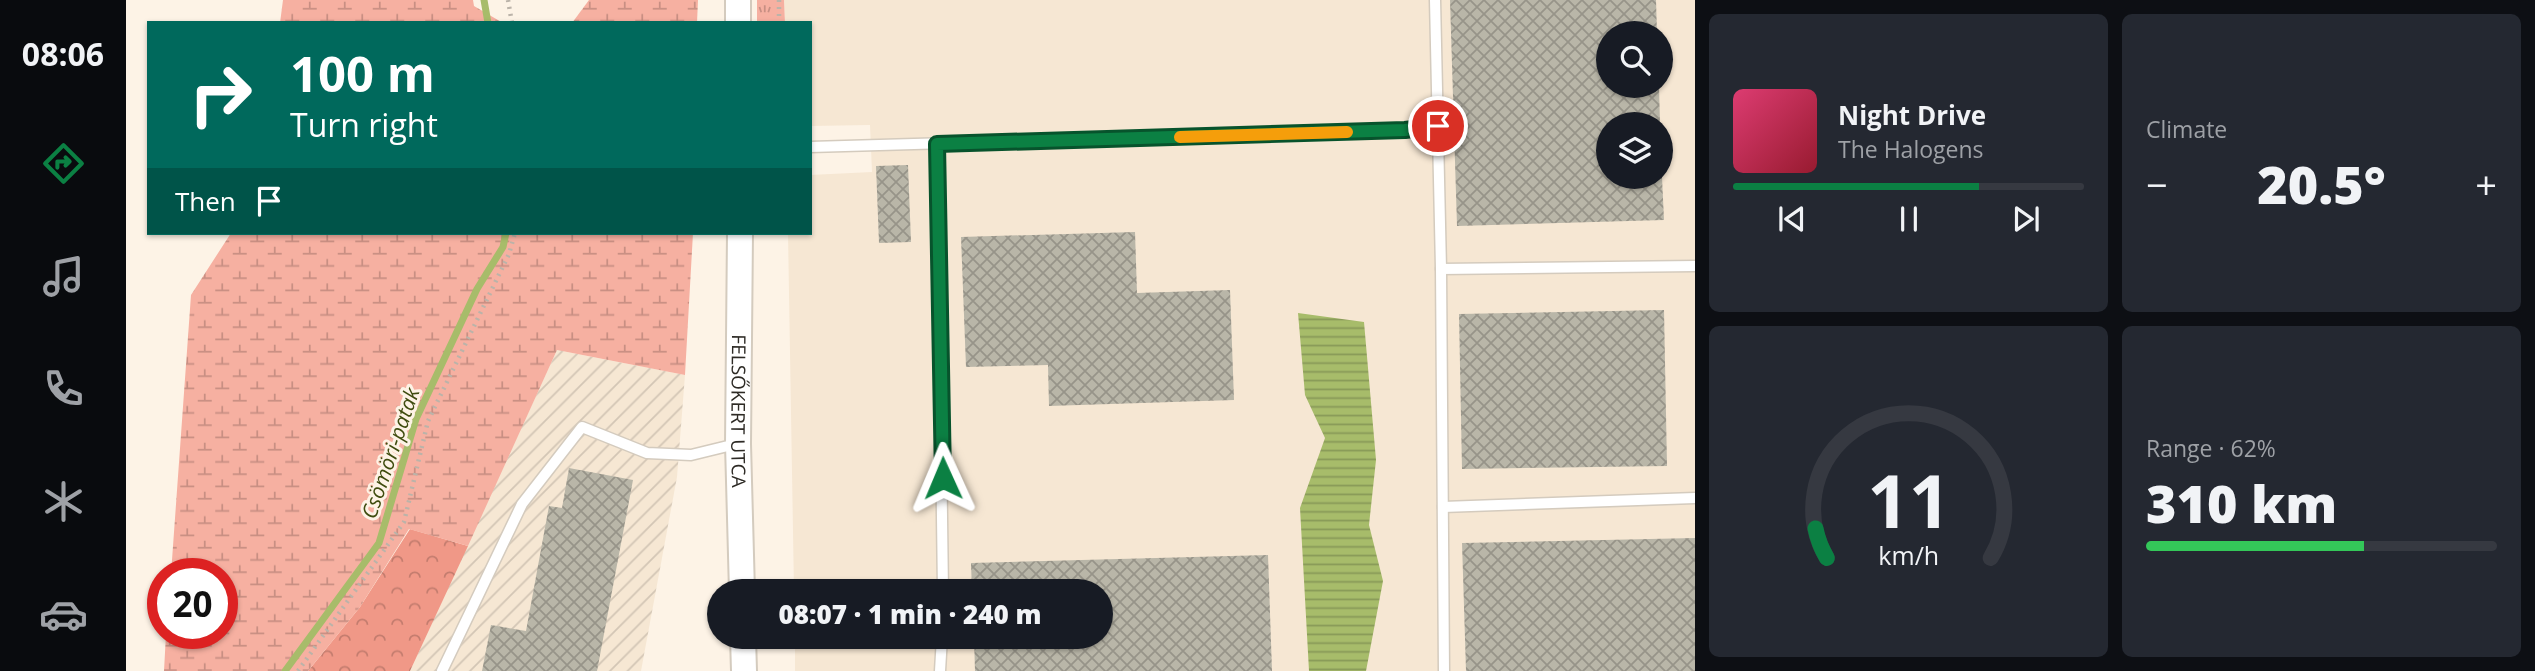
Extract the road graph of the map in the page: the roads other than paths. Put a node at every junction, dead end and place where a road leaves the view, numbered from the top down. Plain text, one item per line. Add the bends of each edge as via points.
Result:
1 (738, 0) edge
2 (1434, 0) edge
3 (738, 21) edge
4 (1438, 126) junction
5 (937, 144) junction
6 (812, 147) edge
7 (740, 235) edge
8 (1695, 267) edge
9 (1441, 269) junction
10 (738, 444) junction
11 (1695, 498) edge
12 (1443, 507) junction
13 (742, 579) edge
14 (943, 579) edge
15 (743, 649) edge
16 (941, 649) edge
17 (442, 671) edge
18 (744, 671) edge
19 (940, 671) edge
20 (1444, 671) edge

1 - 3 street
2 - 4 lane
4 - 5 lane
4 - 9 lane
5 - 6 lane
5 - 14 lane
7 - 10 street, FELSŐKERT UTCA
8 - 9 lane
9 - 12 lane
10 - 13 street, FELSŐKERT UTCA
10 - 17 lane via 691,455 647,453 582,427 522,504
11 - 12 lane
12 - 20 lane
15 - 18 street
16 - 19 lane

